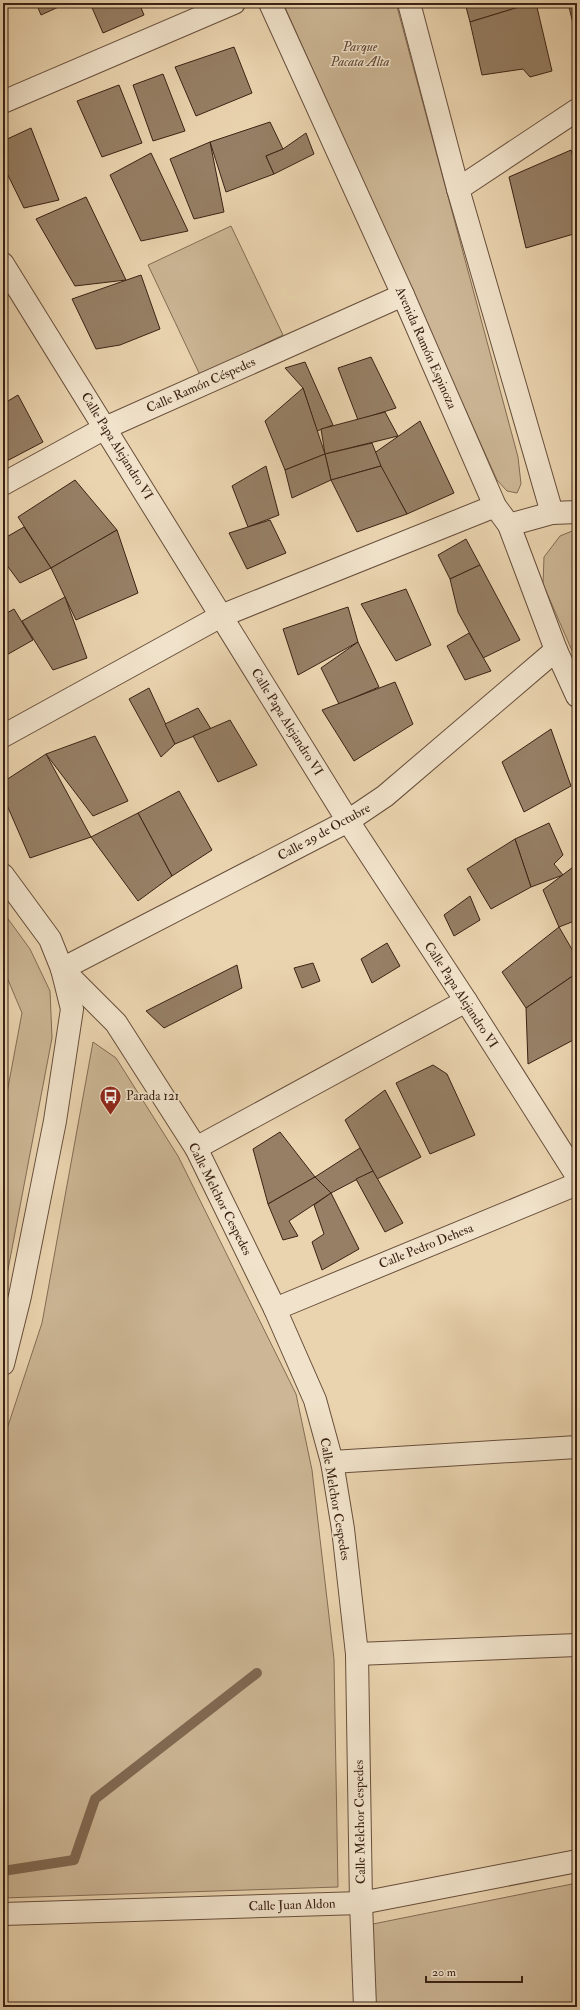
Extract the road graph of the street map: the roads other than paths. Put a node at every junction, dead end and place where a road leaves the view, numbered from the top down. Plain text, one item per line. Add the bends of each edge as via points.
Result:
1 (234, 3) edge
2 (270, 3) edge
3 (409, 3) edge
4 (3, 102) edge
5 (577, 110) edge
6 (458, 189) junction
7 (3, 264) edge
8 (403, 295) junction
9 (105, 428) junction
10 (3, 484) edge
11 (495, 506) junction
12 (577, 512) edge
13 (552, 513) junction
14 (509, 525) junction
15 (221, 616) junction
16 (556, 650) junction
17 (577, 696) edge
18 (3, 736) edge
19 (348, 821) junction
20 (3, 875) edge
21 (62, 969) junction
22 (466, 1001) junction
23 (196, 1148) junction
24 (577, 1176) edge
25 (577, 1184) edge
26 (275, 1309) junction
27 (3, 1364) edge
28 (577, 1447) edge
29 (332, 1462) junction
30 (577, 1645) edge
31 (357, 1654) junction
32 (577, 1861) edge
33 (361, 1902) junction
34 (3, 1914) edge
35 (366, 2007) edge

1 - 4 street
2 - 8 street, Avenida Ramón Espinoza
3 - 6 street
5 - 6 street
6 - 13 street
7 - 9 street, Calle Papa Alejandro VI
8 - 9 street, Calle Ramón Céspedes
8 - 11 street, Avenida Ramón Espinoza
9 - 10 street, Calle Ramón Céspedes
9 - 15 street, Calle Papa Alejandro VI
11 - 14 street, Avenida Ramón Espinoza
11 - 15 street
12 - 13 street
13 - 14 street
14 - 16 street, Avenida Ramón Espinoza
15 - 18 street
15 - 19 street, Calle Papa Alejandro VI
16 - 17 street, Avenida Ramón Espinoza
16 - 19 street, Calle 29 de Octubre via 385,796
19 - 21 street, Calle 29 de Octubre
19 - 22 street, Calle Papa Alejandro VI
20 - 21 street via 50,939
21 - 23 street, Calle Melchor Cespedes via 116,1023
21 - 27 street via 72,1009 55,1121 20,1296
22 - 23 street
22 - 24 street, Calle Papa Alejandro VI
23 - 26 street, Calle Melchor Cespedes
25 - 26 street, Calle Pedro Dehesa
26 - 29 street, Calle Melchor Cespedes via 315,1400
28 - 29 street
29 - 31 street, Calle Melchor Cespedes via 343,1529
30 - 31 street
31 - 33 street, Calle Melchor Cespedes
32 - 33 street, Calle Juan Aldon
33 - 34 street, Calle Juan Aldon
33 - 35 street, Calle Melchor Cespedes

